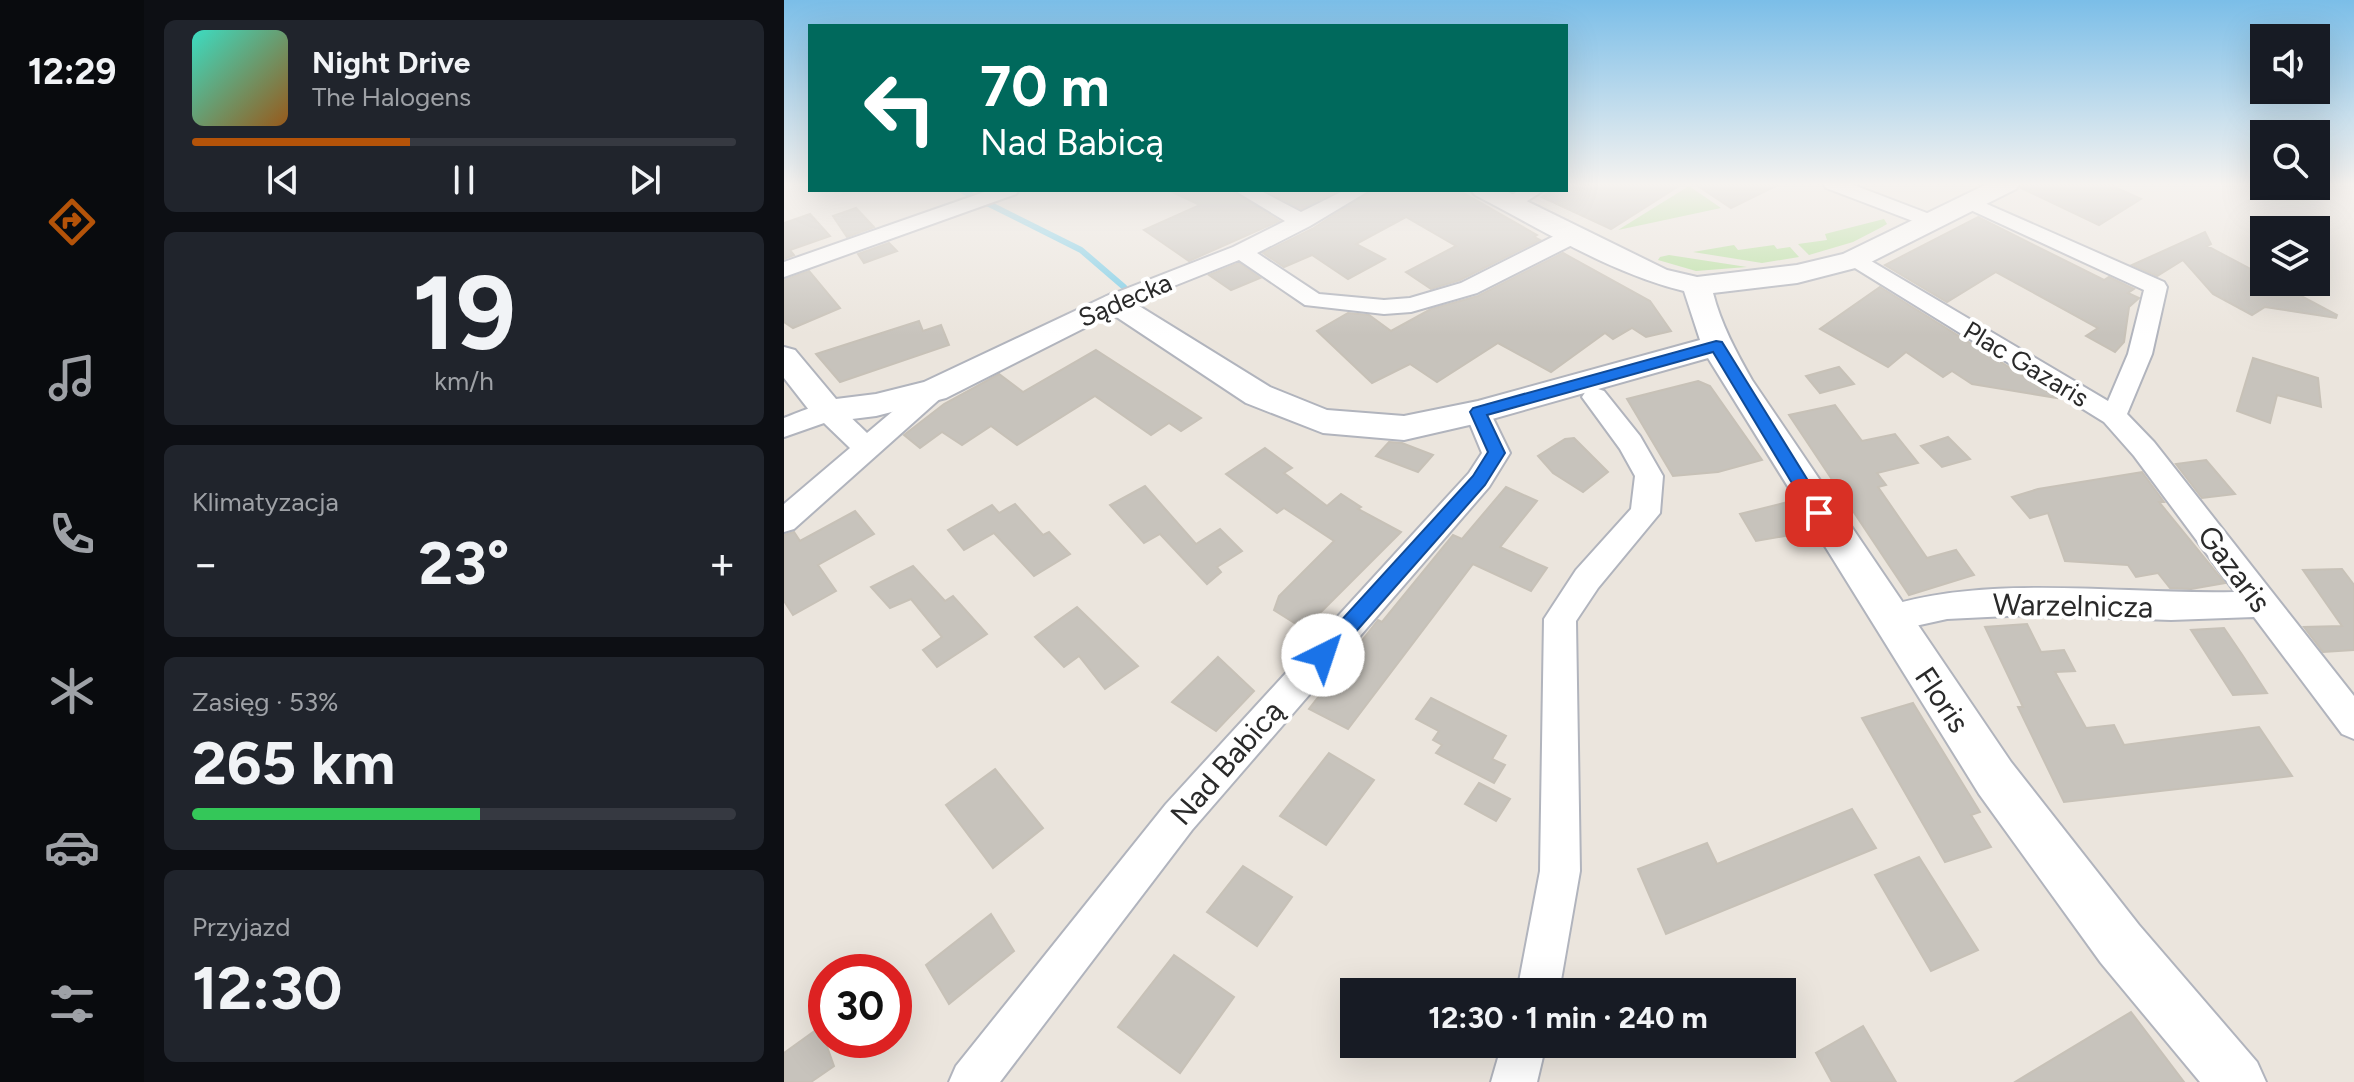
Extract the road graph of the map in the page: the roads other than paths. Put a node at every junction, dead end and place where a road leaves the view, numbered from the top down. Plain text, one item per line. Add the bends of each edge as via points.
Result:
1 (886, 234) edge
2 (1277, 234) edge
3 (1907, 234) edge
4 (2066, 234) edge
5 (1574, 235) joint
6 (1241, 252) junction
7 (1853, 260) junction
8 (784, 270) edge
9 (1697, 286) junction
10 (1113, 302) junction
11 (1716, 346) junction
12 (784, 357) edge
13 (934, 390) junction
14 (1595, 397) dead end
15 (828, 411) junction
16 (1478, 412) junction
17 (2113, 416) junction
18 (784, 428) edge
19 (867, 449) junction
20 (784, 521) edge
21 (2260, 604) junction
22 (1888, 619) junction
23 (2354, 723) edge
24 (1541, 978) edge
25 (1520, 1058) edge
26 (972, 1082) edge
27 (1514, 1082) edge
28 (2237, 1082) edge

1 - 8 street
2 - 6 street, Sądecka
3 - 7 street
4 - 17 street, Plac Gazaris via 2156,287 2142,343
5 - 6 street via 1469,288 1384,307 1313,300
5 - 9 street via 1657,276
6 - 10 street, Sądecka
7 - 9 street via 1797,274
7 - 17 street, Plac Gazaris
9 - 11 street, Floris
10 - 13 street, Sądecka
10 - 16 street via 1258,395 1323,421 1404,428
11 - 16 street
11 - 22 street, Floris
12 - 15 street
13 - 15 street, Sądecka
13 - 19 street, Sądecka
14 - 24 street via 1649,476 1645,513 1560,619 1560,871
15 - 18 street
15 - 19 street
16 - 26 street, Nad Babicą via 1496,453 1479,480 1179,817
17 - 21 street, Gazaris via 2144,449
19 - 20 street, Sądecka
21 - 22 street, Warzelnicza via 2028,602 1947,606
21 - 23 street, Gazaris
22 - 28 street, Floris via 2025,819 2120,944
25 - 27 street

